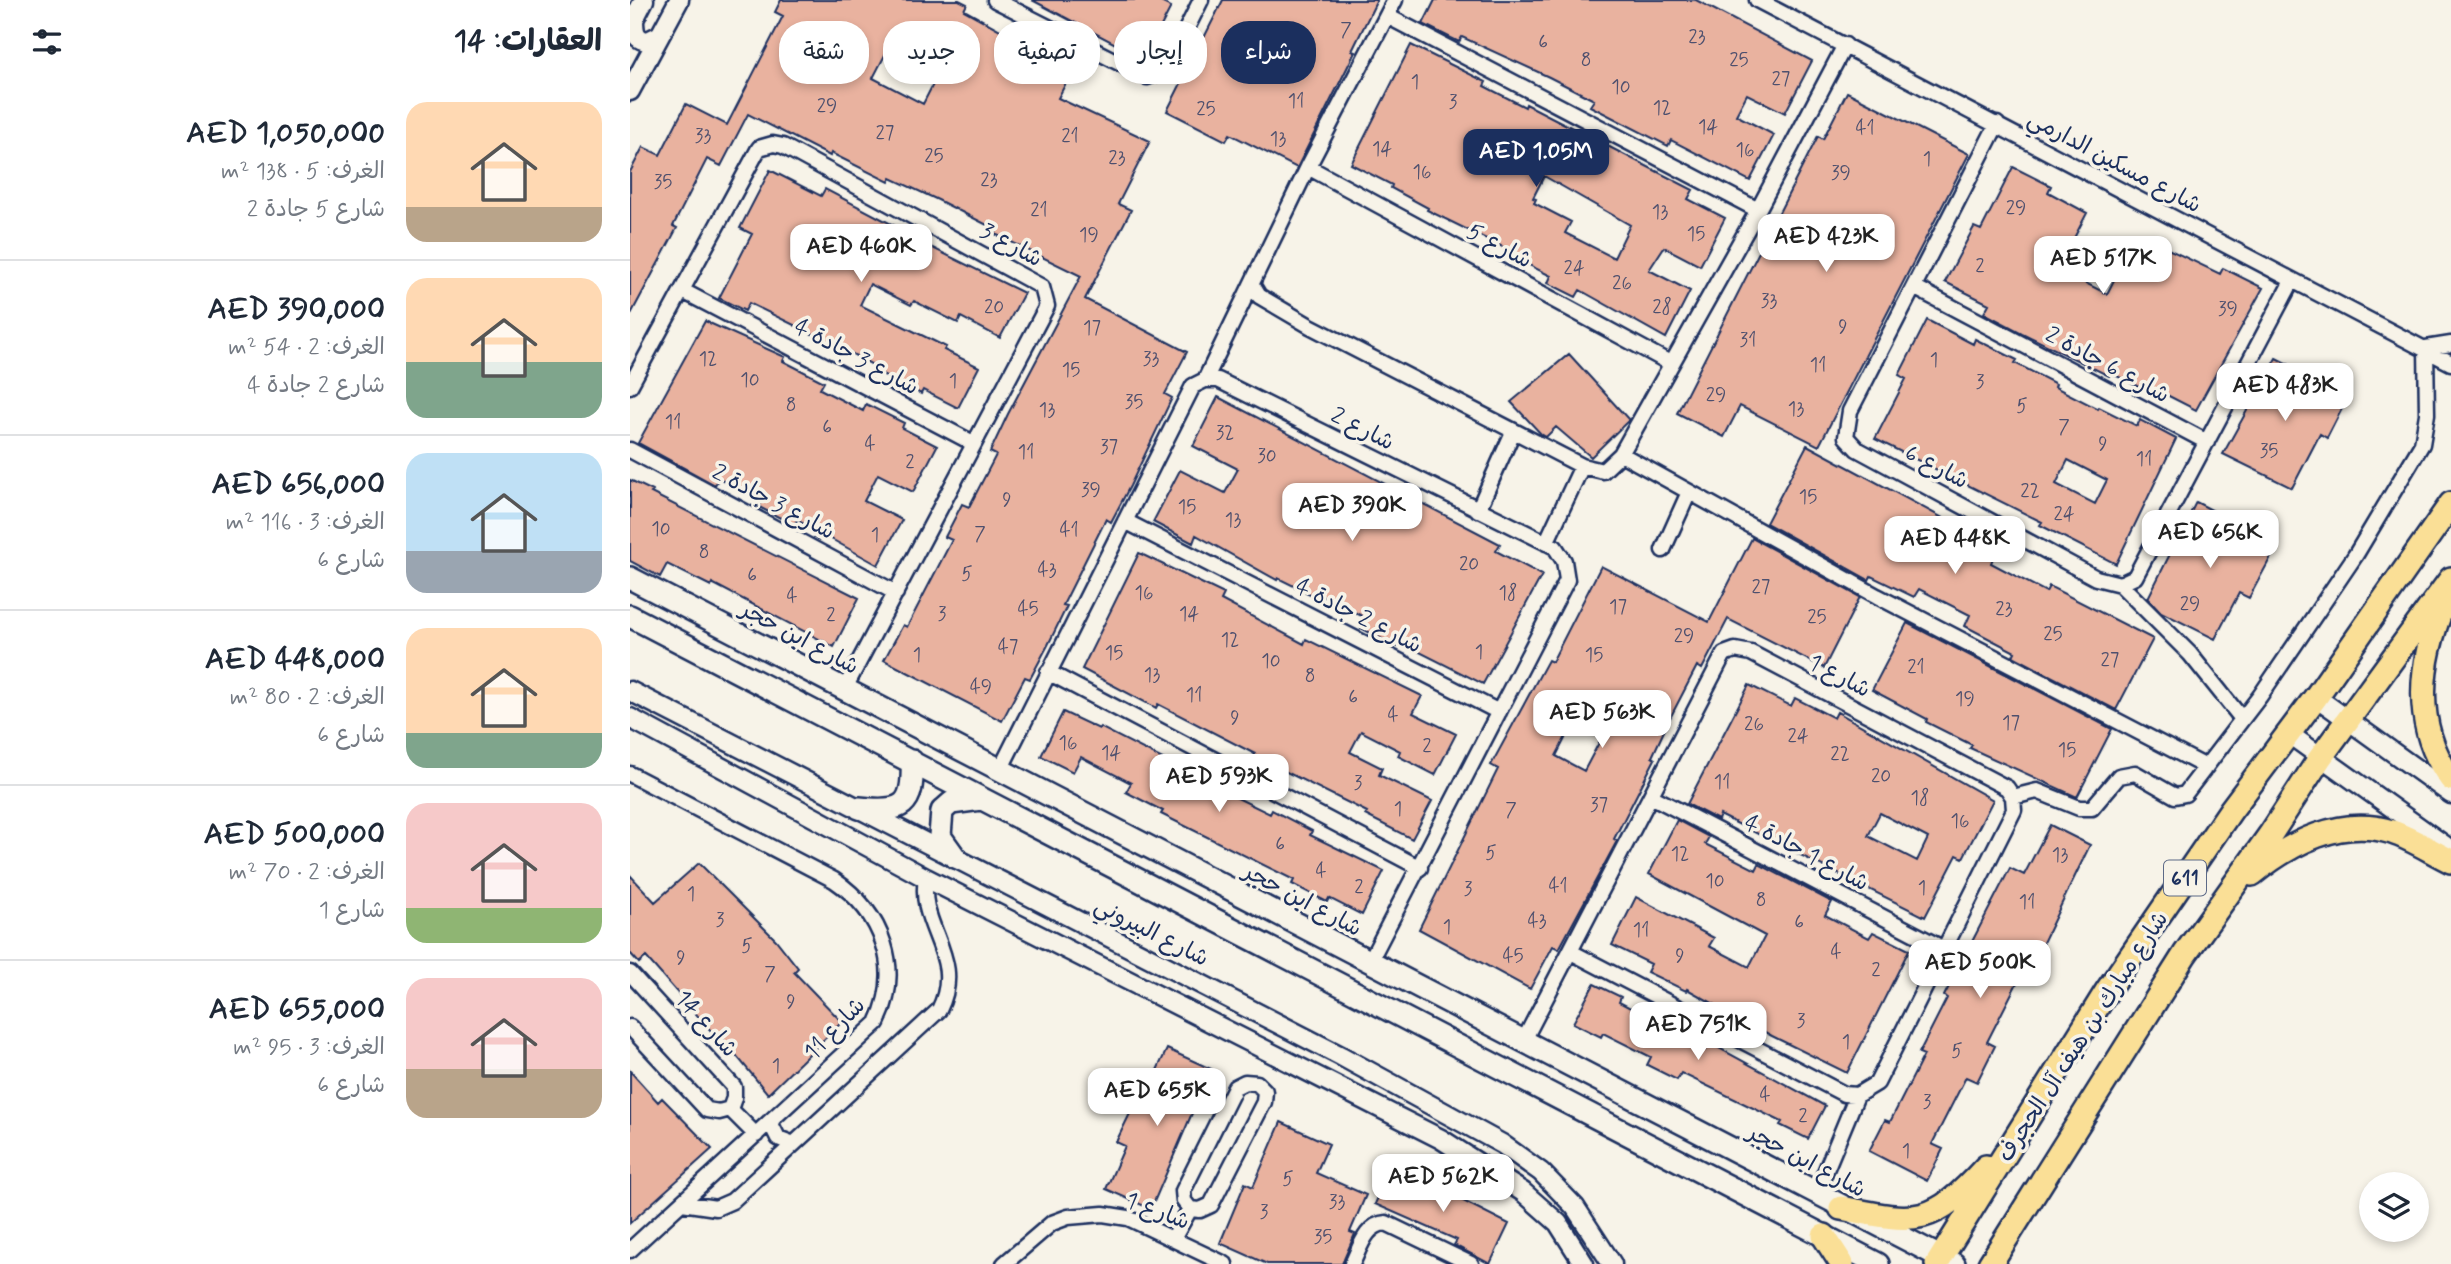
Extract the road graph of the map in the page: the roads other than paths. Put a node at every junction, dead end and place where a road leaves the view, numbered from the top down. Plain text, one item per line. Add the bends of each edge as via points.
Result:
1 (644, 0) edge
2 (679, 0) edge
3 (995, 0) edge
4 (1201, 0) edge
5 (1395, 0) edge
6 (1757, 0) edge
7 (1387, 16) junction
8 (632, 23) edge
9 (660, 34) junction
10 (1845, 45) junction
11 (630, 91) edge
12 (1997, 124) junction
13 (1308, 167) junction
14 (1758, 209) junction
15 (2292, 281) junction
16 (1253, 285) junction
17 (1914, 286) junction
18 (683, 290) junction
19 (2451, 344) edge
20 (2426, 348) junction
21 (1670, 363) junction
22 (2451, 363) edge
23 (1205, 380) junction
24 (630, 386) edge
25 (1513, 432) junction
26 (2207, 442) junction
27 (973, 443) junction
28 (630, 450) edge
29 (1620, 454) junction
30 (1582, 466) junction
31 (1689, 492) junction
32 (2451, 504) edge
33 (1478, 510) junction
34 (1125, 521) junction
35 (1545, 543) junction
36 (1663, 550) dead end
37 (630, 578) edge
38 (2451, 579) edge
39 (2120, 584) junction
40 (2451, 584) edge
41 (896, 593) junction
42 (668, 598) junction
43 (706, 618) junction
44 (639, 621) edge
45 (692, 648) junction
46 (1048, 672) junction
47 (844, 690) junction
48 (631, 696) edge
49 (2316, 696) junction
50 (656, 704) junction
51 (1499, 712) junction
52 (2242, 719) junction
53 (2348, 719) junction
54 (637, 722) edge
55 (2289, 734) junction
56 (2320, 758) junction
57 (912, 761) junction
58 (2206, 767) junction
59 (1000, 770) junction
60 (630, 775) edge
61 (2451, 779) edge
62 (2451, 794) edge
63 (1651, 796) junction
64 (2013, 797) junction
65 (981, 799) junction
66 (859, 808) junction
67 (2451, 849) edge
68 (955, 857) junction
69 (1174, 861) junction
70 (2451, 861) edge
71 (1420, 868) junction
72 (926, 878) junction
73 (1208, 879) junction
74 (1156, 888) junction
75 (1197, 910) junction
76 (1941, 948) junction
77 (1571, 952) junction
78 (2185, 954) junction
79 (1369, 963) junction
80 (630, 973) edge
81 (630, 1027) edge
82 (1523, 1042) junction
83 (1336, 1053) junction
84 (1362, 1067) junction
85 (1322, 1079) junction
86 (1349, 1093) junction
87 (1857, 1095) junction
88 (730, 1109) junction
89 (2031, 1114) junction
90 (770, 1122) junction
91 (755, 1135) junction
92 (794, 1144) junction
93 (1816, 1194) junction
94 (682, 1203) junction
95 (1841, 1208) junction
96 (1190, 1209) junction
97 (1824, 1236) junction
98 (1173, 1239) junction
99 (630, 1251) edge
100 (1944, 1262) edge
101 (1004, 1264) edge
102 (1225, 1264) edge
103 (1352, 1264) edge
104 (1471, 1264) edge
105 (1584, 1264) edge
106 (1612, 1264) edge
107 (1842, 1264) edge
108 (1878, 1264) edge
109 (1990, 1264) edge

1 - 8 street
2 - 9 street
3 - 4 street via 1147,77 1166,70
5 - 7 street
6 - 10 street, شارع مسكين الدارمي
7 - 13 street
7 - 14 street
8 - 9 street via 639,38 652,40
9 - 11 street
10 - 12 street, شارع مسكين الدارمي
10 - 14 street
12 - 15 street, شارع مسكين الدارمي
12 - 17 street, شارع 6
13 - 16 street
13 - 21 street, شارع 5
14 - 21 street
15 - 20 street, شارع مسكين الدارمي
15 - 26 street
16 - 23 street
16 - 25 street via 1259,296 1310,326
17 - 26 street, شارع 6 جادة 2
17 - 39 street, شارع 6 via 1850,411 1846,432 1850,444 2096,578
18 - 24 street, شارع 3
18 - 27 street, شارع 3 جادة 4
18 - 27 street, شارع 3 via 759,148 783,146 1042,287 1047,306
19 - 20 street
20 - 22 street, شارع مسكين الدارمي
20 - 52 street via 2427,414 2422,444 2355,556
21 - 29 street
23 - 33 street, شارع 2 via 1218,380
23 - 34 street via 1193,387
25 - 30 street
25 - 33 street
26 - 39 street via 2135,577
27 - 41 street, شارع 3
28 - 41 street, شارع 3 جادة 2
29 - 30 street via 1603,471
29 - 31 street
30 - 35 street
31 - 36 street
31 - 58 street via 1877,596
32 - 49 main road, شارع مبارك بن هيف آل الحجرف / 611
33 - 35 street, شارع 2
34 - 46 street
34 - 51 street, شارع 2 جادة 4
35 - 51 street, شارع 2 via 1555,547 1564,561 1567,580
37 - 42 main road, شارع ابن حجر
38 - 53 main road, شارع مبارك بن هيف آل الحجرف / 611
39 - 52 street via 2189,654
40 - 61 main road via 2432,632 2422,696 2426,727
41 - 47 street, شارع 3
42 - 43 main road, شارع ابن حجر
42 - 44 main road via 667,617
43 - 45 main road via 689,627
43 - 47 main road, شارع ابن حجر
44 - 45 main road
45 - 57 main road
46 - 59 street
46 - 71 street
47 - 59 main road, شارع ابن حجر
48 - 50 street, شارع البيروني
49 - 53 street
49 - 55 main road, شارع مبارك بن هيف آل الحجرف / 611
50 - 54 street
50 - 66 street, شارع البيروني
51 - 71 street, شارع 2
52 - 58 street
53 - 56 main road, شارع مبارك بن هيف آل الحجرف / 611
53 - 62 street
54 - 72 street
55 - 56 street
55 - 89 main road, شارع مبارك بن هيف آل الحجرف / 611 via 2107,991
56 - 67 street
56 - 78 main road, شارع مبارك بن هيف آل الحجرف / 611
57 - 65 main road
57 - 66 main road via 911,794 904,805 893,810
58 - 64 street via 2180,796 2135,772 2119,776 2092,808 2079,808 2037,791
59 - 69 main road, شارع ابن حجر
60 - 90 street, شارع 11 via 834,880 853,892 878,925 887,955 889,986 877,1023
63 - 64 street, شارع 1 via 1724,654 1735,650 1751,653 2007,788
63 - 76 street, شارع 1 جادة 4
63 - 77 street, شارع 1
64 - 76 street via 2014,810
65 - 68 main road via 951,803 942,811 940,836
65 - 74 main road
66 - 68 street, شارع البيروني
68 - 83 street, شارع البيروني
69 - 73 main road, شارع ابن حجر
69 - 74 main road via 1174,880
70 - 78 main road via 2392,832 2368,828 2302,839 2245,880
71 - 79 street, شارع 2
72 - 85 street
72 - 92 street via 926,897 949,968 944,999 932,1019
73 - 75 main road via 1195,890
73 - 79 main road, شارع ابن حجر
74 - 75 main road
75 - 97 main road
76 - 87 street via 1877,1083
77 - 82 street, شارع 1
77 - 87 street via 1844,1094
78 - 109 main road, شارع مبارك بن هيف آل الحجرف / 611
79 - 82 main road, شارع ابن حجر
80 - 88 street, شارع 14 via 734,1087
81 - 88 street via 707,1110
82 - 93 main road, شارع ابن حجر
83 - 84 street, شارع البيروني
83 - 85 street via 1333,1072
84 - 86 street via 1349,1080
84 - 106 street, شارع البيروني via 1502,1144 1541,1172 1575,1207
85 - 86 street
86 - 105 street via 1441,1139 1523,1192 1558,1223
87 - 93 street
88 - 91 street
89 - 95 main road via 1956,1199 1926,1216 1889,1217
89 - 100 main road, شارع مبارك بن هيف آل الحجرف / 611
90 - 91 street, شارع 11
90 - 92 street via 778,1138
91 - 94 street, شارع 11
92 - 94 street via 727,1205
93 - 95 main road, شارع ابن حجر
94 - 99 street, شارع 11
95 - 100 main road, شارع ابن حجر
96 - 96 street via 1211,1205 1264,1102 1265,1091 1257,1083 1235,1087 1183,1191
96 - 98 street
97 - 107 main road
97 - 108 main road
98 - 101 street, شارع 1 via 1128,1218 1084,1214 1052,1223
98 - 102 street, شارع 1
103 - 104 street via 1368,1233 1386,1223

